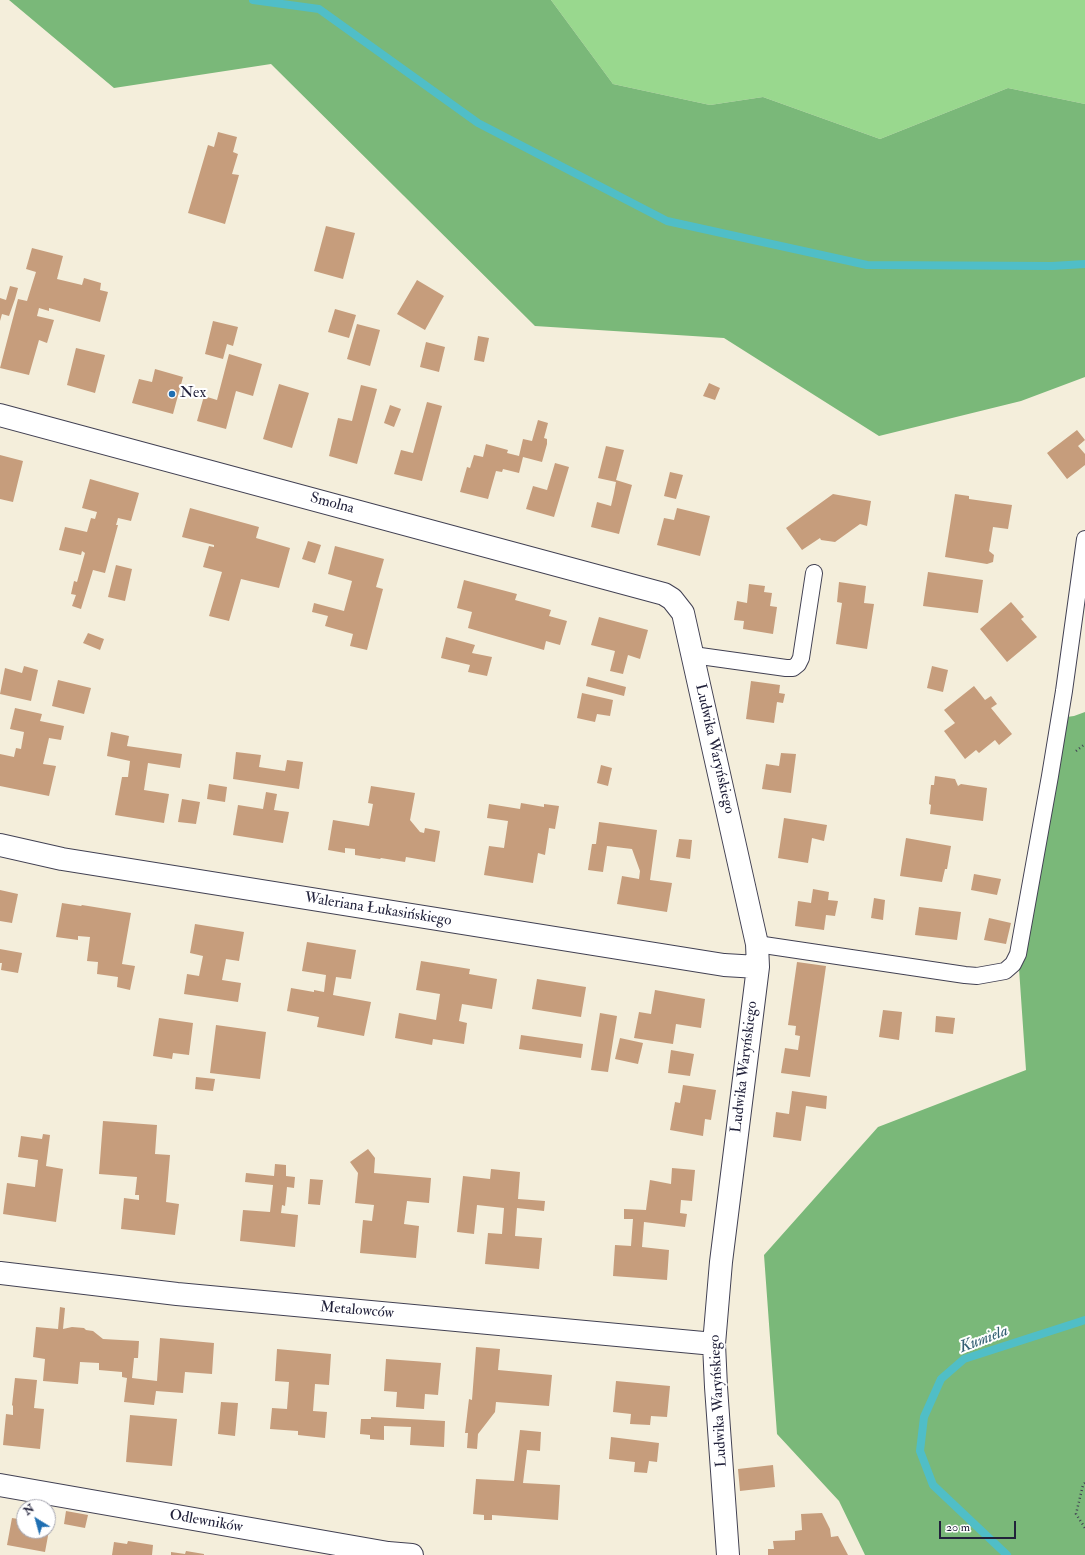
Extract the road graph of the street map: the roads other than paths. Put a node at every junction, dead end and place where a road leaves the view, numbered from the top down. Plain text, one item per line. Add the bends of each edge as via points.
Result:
1 (0, 415) edge
2 (1085, 539) edge
3 (814, 573) dead end
4 (664, 594) joint
5 (693, 655) junction
6 (0, 845) edge
7 (757, 944) junction
8 (758, 967) junction
9 (0, 1273) edge
10 (714, 1344) junction
11 (0, 1486) edge
12 (412, 1555) edge
13 (728, 1555) edge

1 - 4 street, Smolna
2 - 7 lane via 1050,776 1018,954 1013,964 1005,971 977,976
3 - 5 lane via 802,658 793,668
4 - 5 street, Ludwika Waryńskiego via 672,599 683,613
5 - 7 street, Ludwika Waryńskiego
6 - 8 street, Waleriana Łukasińskiego via 62,858 272,893 724,964
7 - 8 street, Ludwika Waryńskiego
8 - 10 street, Ludwika Waryńskiego via 721,1262
9 - 10 street, Metalowców via 184,1295
10 - 13 street, Ludwika Waryńskiego
11 - 12 street, Odlewników via 372,1551

